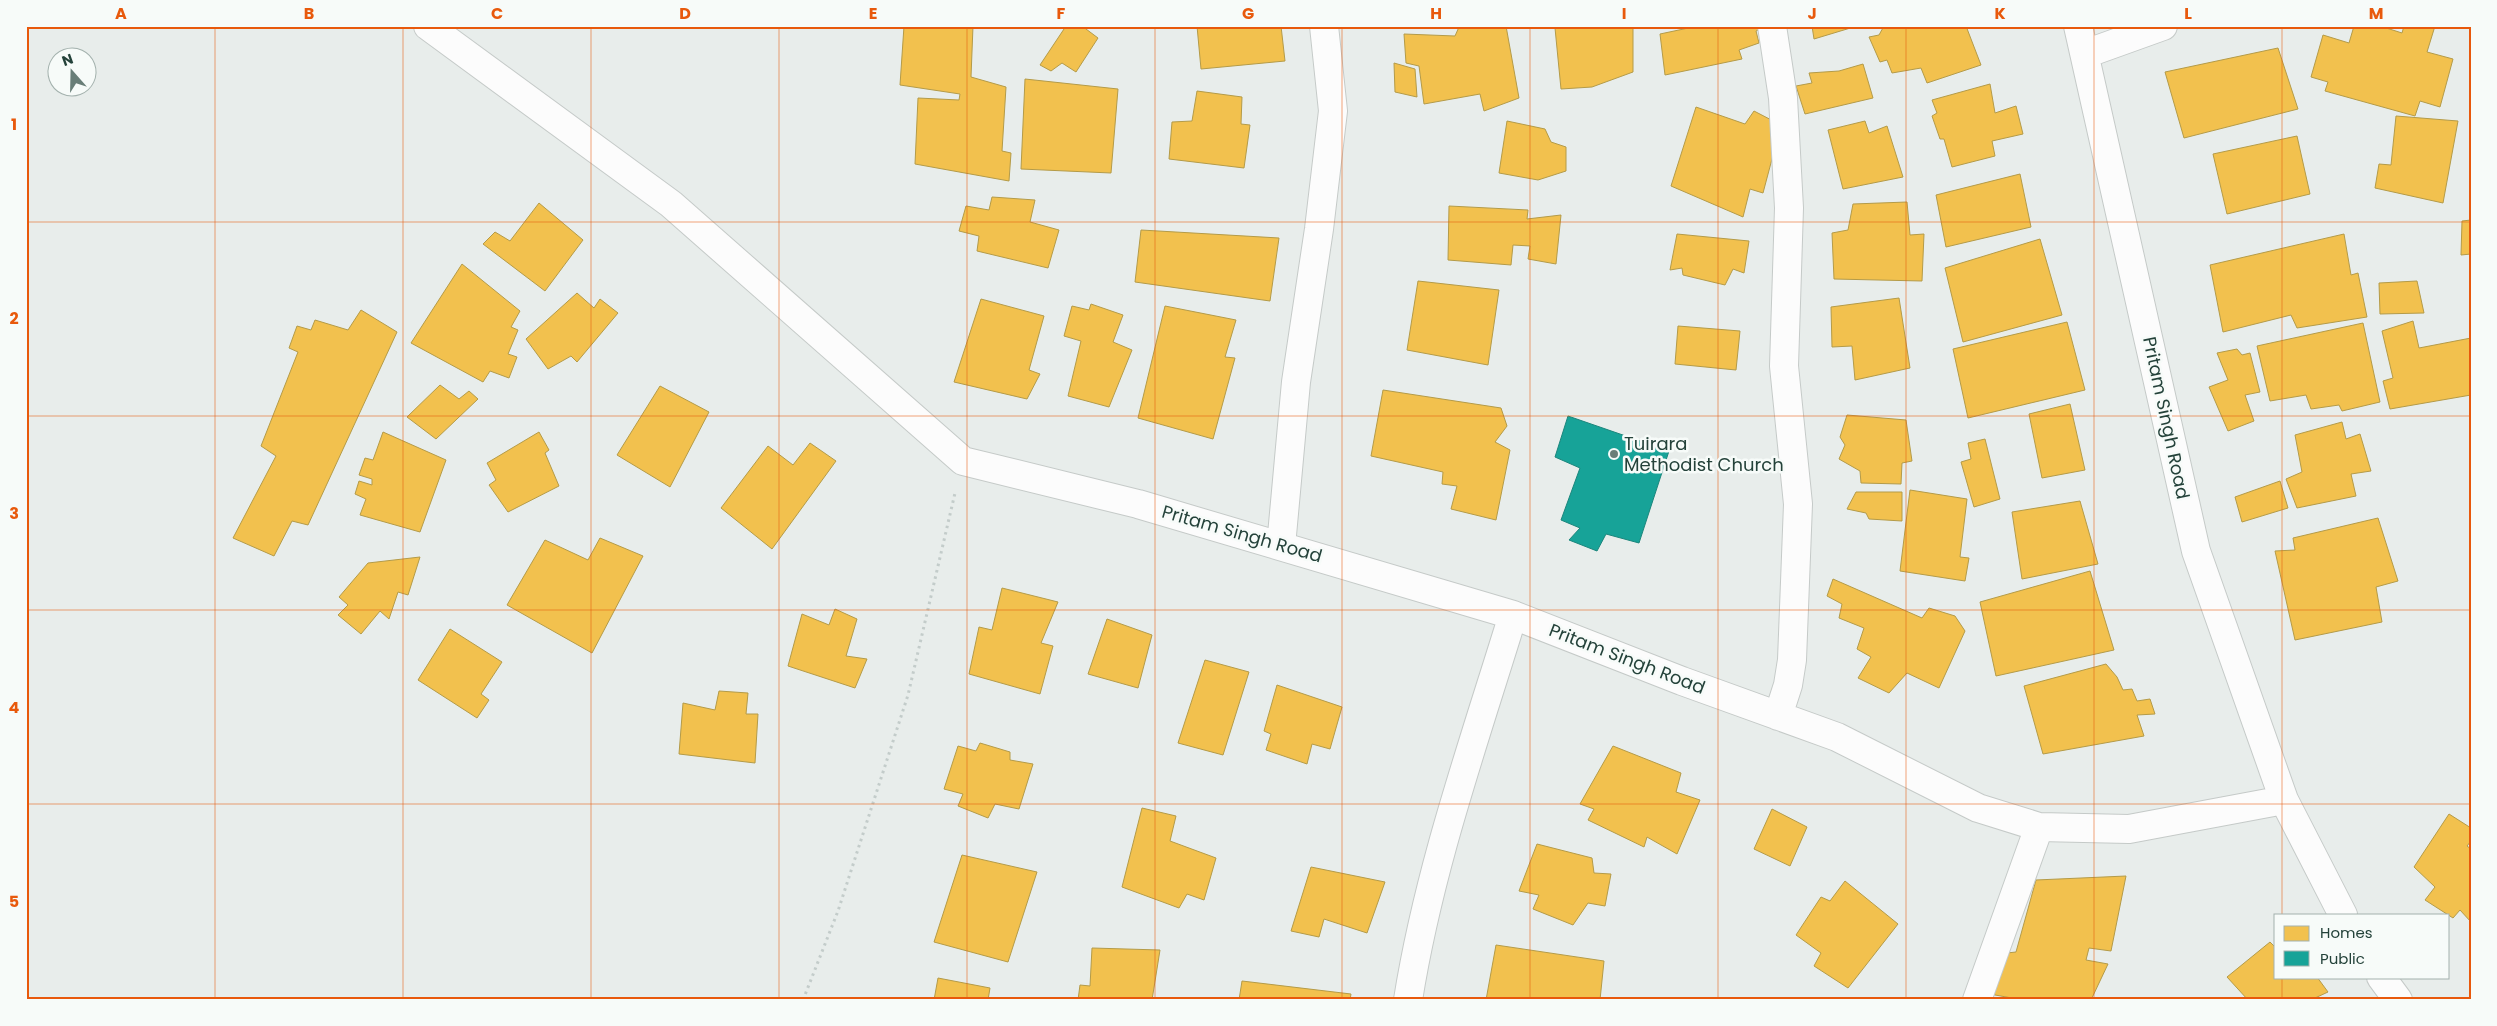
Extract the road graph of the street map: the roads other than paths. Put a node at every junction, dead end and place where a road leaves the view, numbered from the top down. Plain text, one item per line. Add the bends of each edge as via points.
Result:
1 (428, 26) edge
2 (1324, 26) edge
3 (1772, 26) edge
4 (2078, 26) edge
5 (2163, 26) edge
6 (2085, 54) junction
7 (1281, 546) junction
8 (1513, 615) junction
9 (1778, 716) junction
10 (2284, 800) junction
11 (2039, 827) junction
12 (2342, 914) edge
13 (2382, 978) edge
14 (1408, 1000) edge
15 (1977, 1000) edge
16 (2398, 1000) edge

1 - 7 street, Pritam Singh Road via 671,204 963,461 1138,504
2 - 7 street via 1333,112 1296,382
3 - 9 street via 1783,98 1788,190 1784,366 1798,504 1792,660
4 - 6 street, Pritam Singh Road
5 - 6 street
6 - 10 street, Pritam Singh Road via 2196,551
7 - 8 street, Pritam Singh Road
8 - 9 street, Pritam Singh Road
8 - 14 street via 1449,823 1417,943
9 - 11 street, Pritam Singh Road via 1836,737 1978,808
10 - 11 street, Pritam Singh Road via 2129,829
10 - 12 street, Pritam Singh Road
11 - 15 street
13 - 16 street

